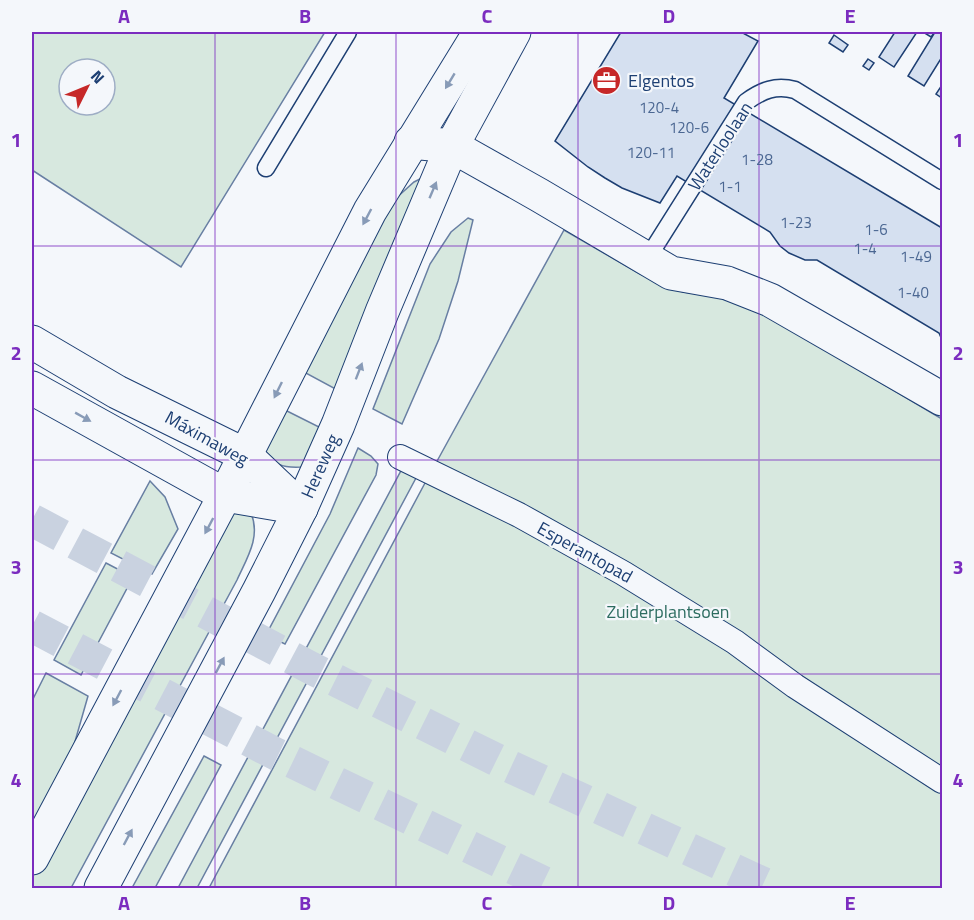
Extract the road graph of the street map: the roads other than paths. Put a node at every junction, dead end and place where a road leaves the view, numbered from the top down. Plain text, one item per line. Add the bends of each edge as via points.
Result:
1 (348, 32) edge
2 (480, 32) edge
3 (514, 32) edge
4 (411, 142) junction
5 (452, 146) junction
6 (266, 168) dead end
7 (942, 181) edge
8 (647, 260) junction
9 (32, 342) edge
10 (32, 388) edge
11 (942, 399) edge
12 (245, 455) junction
13 (400, 457) dead end
14 (225, 495) junction
15 (301, 508) junction
16 (942, 781) edge
17 (32, 858) edge
18 (101, 888) edge

1 - 6 lane
2 -> 4 main road
3 - 5 main road, Hereweg
4 - 5 main road
4 -> 12 main road via 370,211
5 - 8 main road
15 -> 5 main road, Hereweg
7 - 8 lane, Waterloolaan via 795,90 781,86 746,102
8 - 11 main road via 671,273 727,283 770,300
9 - 12 main road, Máximaweg via 117,392
10 -> 14 main road
12 - 14 main road
12 - 15 main road, Máximaweg
13 - 16 street, Esperantopad via 519,515 623,573 735,642 805,693
14 - 15 main road
14 -> 17 main road
18 -> 15 main road, Hereweg

